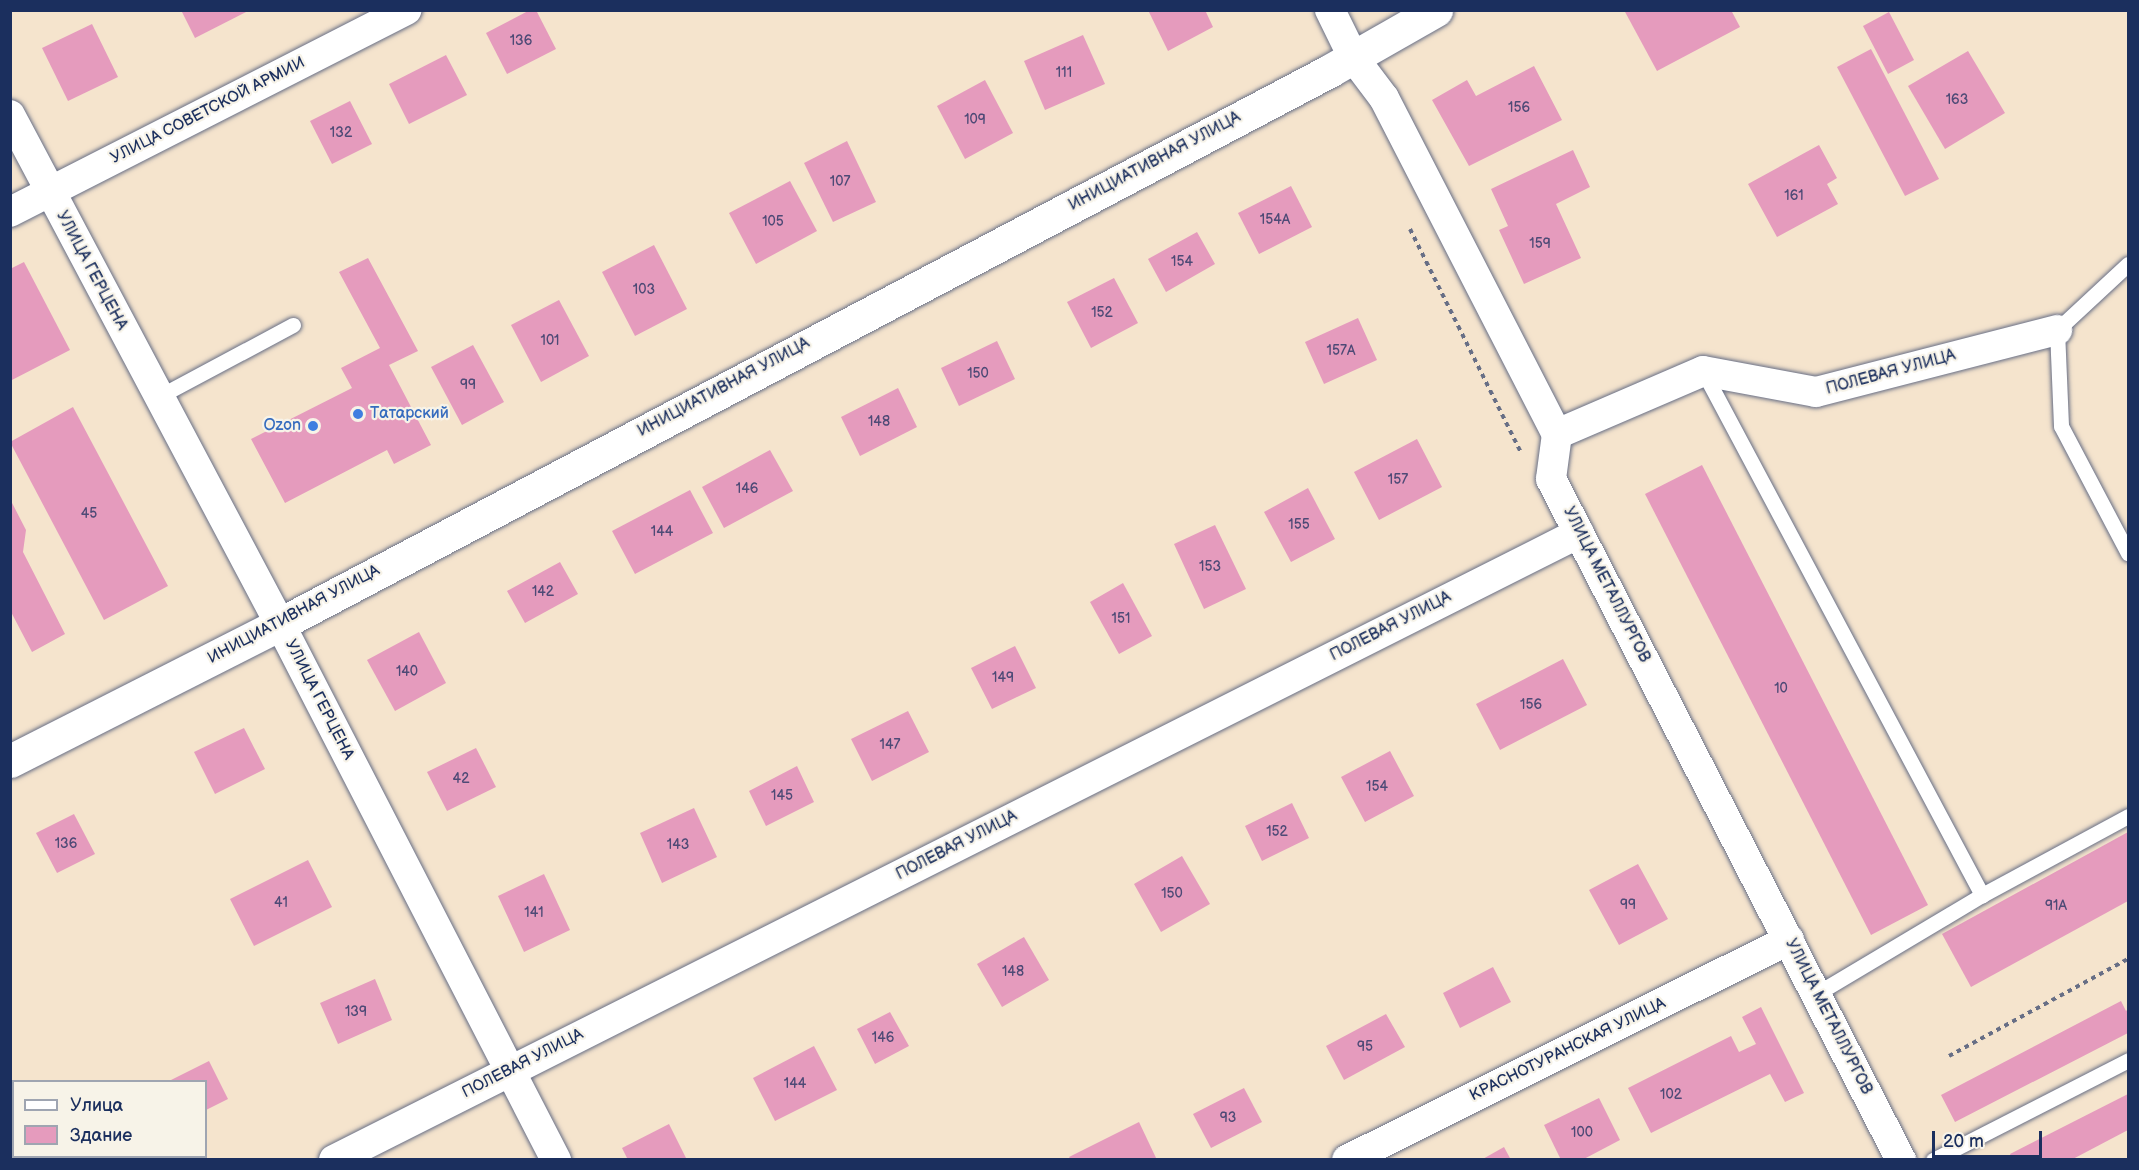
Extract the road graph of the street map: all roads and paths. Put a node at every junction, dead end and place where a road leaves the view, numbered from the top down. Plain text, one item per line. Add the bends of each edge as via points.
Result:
1 (406, 10) edge
2 (1330, 10) edge
3 (1436, 10) edge
4 (1353, 57) junction
5 (10, 115) edge
6 (49, 192) junction
7 (10, 212) edge
8 (2128, 264) edge
9 (293, 325) dead end
10 (2057, 330) junction
11 (1703, 371) junction
12 (158, 397) junction
13 (1557, 434) junction
14 (1580, 532) junction
15 (2128, 553) edge
16 (280, 624) junction
17 (10, 761) edge
18 (2128, 816) edge
19 (1982, 895) junction
20 (1789, 940) junction
21 (2128, 959) edge
22 (1816, 994) junction
23 (1949, 1056) dead end
24 (2128, 1060) edge
25 (508, 1071) junction
26 (334, 1160) edge
27 (556, 1160) edge
28 (1347, 1160) edge
29 (1901, 1160) edge
30 (1933, 1160) edge

1 - 6 street, УЛИЦА СОВЕТСКОЙ АРМИИ
2 - 4 street
3 - 4 street, ИНИЦИАТИВНАЯ УЛИЦА
4 - 13 street via 1384,98
4 - 16 street, ИНИЦИАТИВНАЯ УЛИЦА
5 - 6 street, УЛИЦА ГЕРЦЕНА
6 - 7 street, УЛИЦА СОВЕТСКОЙ АРМИИ
6 - 12 street, УЛИЦА ГЕРЦЕНА
8 - 10 lane
9 - 12 lane
10 - 11 street, ПОЛЕВАЯ УЛИЦА via 1816,392
10 - 15 lane via 2061,426
11 - 13 street
11 - 19 lane
12 - 16 street, УЛИЦА ГЕРЦЕНА
13 - 14 street, УЛИЦА МЕТАЛЛУРГОВ via 1551,479
14 - 20 street, УЛИЦА МЕТАЛЛУРГОВ
14 - 25 street, ПОЛЕВАЯ УЛИЦА
16 - 17 street, ИНИЦИАТИВНАЯ УЛИЦА
16 - 25 street, УЛИЦА ГЕРЦЕНА
18 - 19 lane
19 - 22 lane
20 - 22 street, УЛИЦА МЕТАЛЛУРГОВ
20 - 28 street, КРАСНОТУРАНСКАЯ УЛИЦА
21 - 23 path
22 - 29 street, УЛИЦА МЕТАЛЛУРГОВ
24 - 30 lane
25 - 26 street, ПОЛЕВАЯ УЛИЦА
25 - 27 street, УЛИЦА ГЕРЦЕНА

